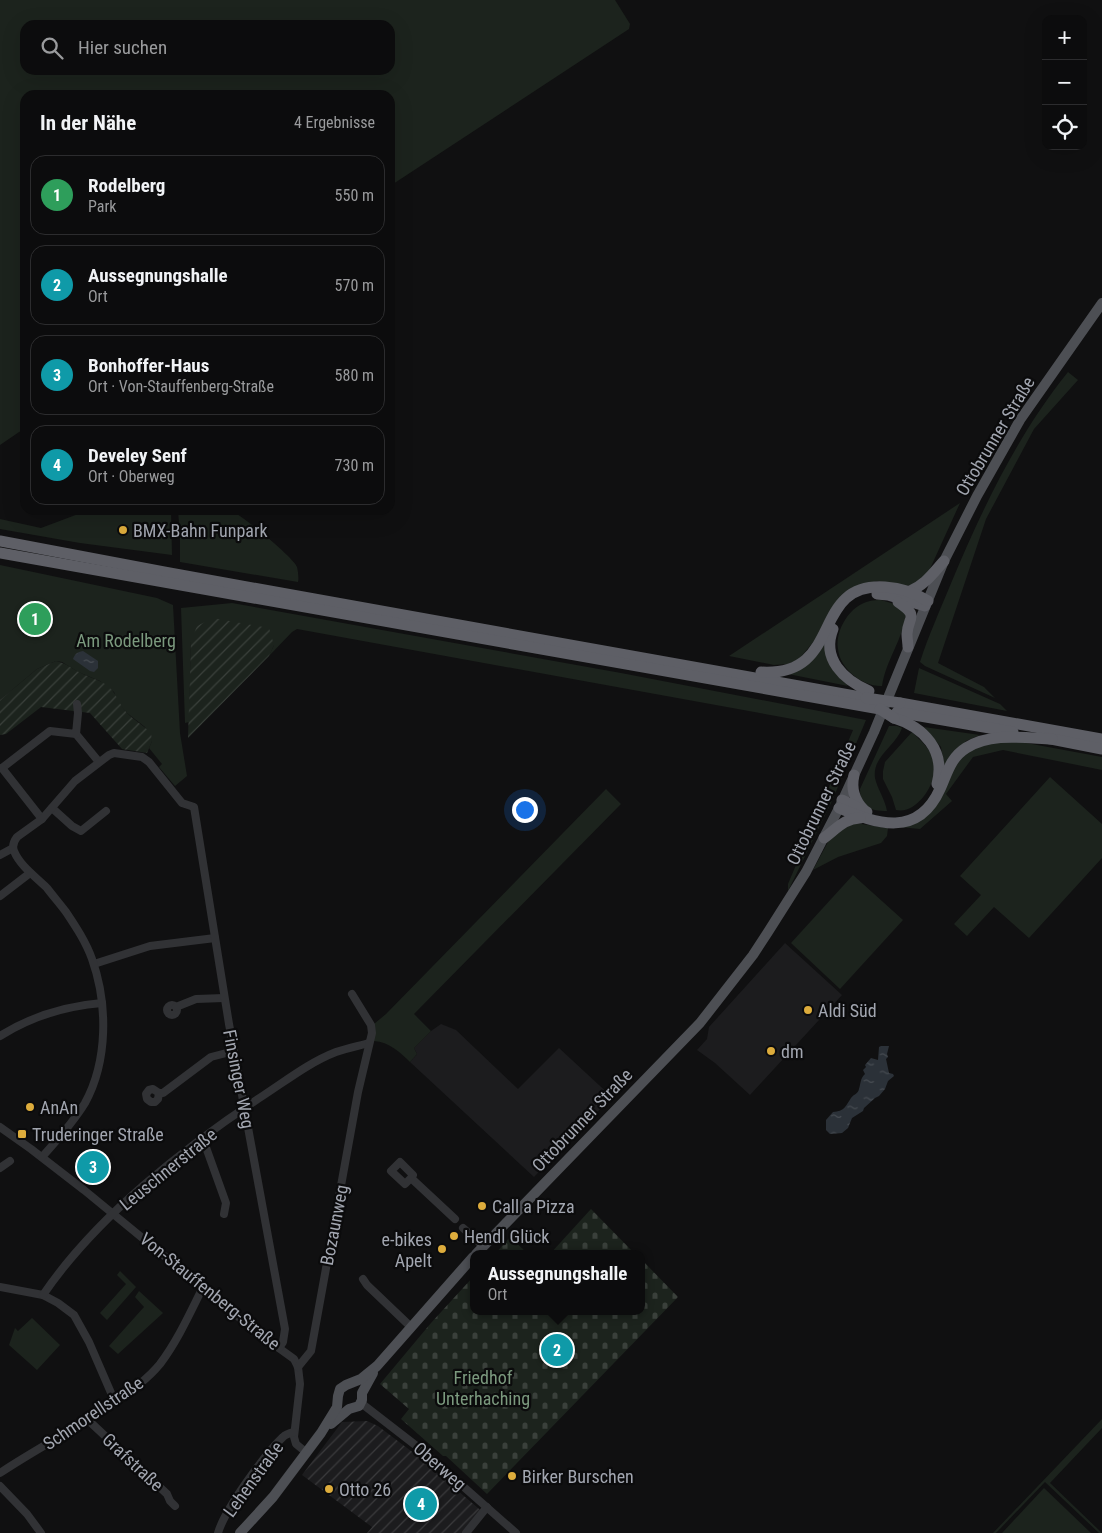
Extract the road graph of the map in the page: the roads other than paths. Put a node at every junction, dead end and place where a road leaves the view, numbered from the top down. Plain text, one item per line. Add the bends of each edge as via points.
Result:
1 (1102, 302) edge
2 (0, 540) edge
3 (0, 553) edge
4 (944, 561) junction
5 (164, 576) junction
6 (188, 581) junction
7 (910, 591) junction
8 (888, 595) junction
9 (926, 603) junction
10 (908, 648) junction
11 (693, 666) junction
12 (866, 698) junction
13 (77, 704) dead end
14 (901, 707) junction
15 (76, 734) junction
16 (1052, 739) junction
17 (1102, 740) edge
18 (1102, 749) edge
19 (99, 762) junction
20 (1, 768) edge
21 (854, 775) junction
22 (840, 804) junction
23 (52, 808) junction
24 (106, 812) dead end
25 (865, 815) junction
26 (42, 819) junction
27 (824, 838) junction
28 (13, 848) junction
29 (0, 855) edge
30 (30, 873) junction
31 (0, 896) edge
32 (215, 938) junction
33 (94, 964) junction
34 (352, 994) dead end
35 (224, 998) junction
36 (102, 1003) junction
37 (176, 1007) dead end
38 (0, 1036) edge
39 (369, 1043) junction
40 (234, 1051) junction
41 (159, 1093) dead end
42 (244, 1108) junction
43 (0, 1127) edge
44 (203, 1139) junction
45 (42, 1157) junction
46 (10, 1162) dead end
47 (0, 1168) edge
48 (411, 1178) dead end
49 (113, 1214) junction
50 (224, 1214) dead end
51 (455, 1220) dead end
52 (463, 1228) dead end
53 (479, 1250) edge
54 (470, 1259) edge
55 (363, 1279) dead end
56 (0, 1287) edge
57 (203, 1288) junction
58 (43, 1295) junction
59 (411, 1326) junction
60 (279, 1348) junction
61 (376, 1366) junction
62 (298, 1367) junction
63 (350, 1384) junction
64 (361, 1398) junction
65 (338, 1400) junction
66 (115, 1402) junction
67 (349, 1409) junction
68 (88, 1420) junction
69 (294, 1432) junction
70 (321, 1433) junction
71 (307, 1453) junction
72 (0, 1473) edge
73 (0, 1486) edge
74 (175, 1506) dead end
75 (487, 1507) junction
76 (40, 1533) edge
77 (218, 1533) edge
78 (240, 1533) edge
79 (466, 1533) edge
80 (516, 1533) edge

1 - 4 main road, Ottobrunner Straße via 1008,438
2 - 5 highway
3 - 5 highway
4 - 7 highway via 920,587
4 - 9 main road, Ottobrunner Straße
5 - 6 highway
6 - 11 highway
6 - 12 highway
7 - 9 highway
7 - 11 highway via 875,586 846,598 831,617 810,657 800,666 786,671 772,673 712,664
8 - 9 highway
8 - 10 highway via 910,612
8 - 12 highway via 872,594 847,606 836,622 829,643 838,670
9 - 10 main road, Ottobrunner Straße
10 - 21 main road, Ottobrunner Straße
11 - 12 highway
12 - 14 highway, bridge
12 - 14 highway, bridge via 880,709
13 - 15 street
14 - 16 highway
14 - 17 highway
14 - 25 highway via 904,721 934,747 938,779 930,796 910,814 901,818
15 - 19 street
15 - 20 street via 50,731
16 - 18 highway
16 - 25 highway via 1003,737 978,742 952,761 939,791 920,814 890,824
19 - 23 street via 75,781
19 - 32 street, Finsinger Weg via 114,753 142,756 182,803 194,807
20 - 26 street
21 - 22 main road, Ottobrunner Straße
21 - 25 highway via 854,793
22 - 25 highway
22 - 27 main road, Ottobrunner Straße
23 - 24 street via 81,831
23 - 26 street
25 - 27 highway via 842,822
26 - 28 street via 17,837
27 - 53 main road, Ottobrunner Straße via 787,904 753,955 700,1023
28 - 29 street
28 - 30 street
30 - 31 street
30 - 33 street via 46,888 77,929
32 - 33 street via 150,946
32 - 35 street, Finsinger Weg
33 - 36 street
34 - 39 street, Bozaunweg via 371,1025
35 - 37 street via 196,999
35 - 40 street, Finsinger Weg
36 - 38 street via 51,1011 29,1019
36 - 45 street via 103,1037 95,1081 72,1122
39 - 42 street, Leuschnerstraße via 320,1060
39 - 62 street, Bozaunweg via 311,1351
40 - 41 street via 211,1057
40 - 42 street, Finsinger Weg
42 - 44 street, Leuschnerstraße
42 - 60 street, Finsinger Weg via 285,1329
43 - 45 street, Von-Stauffenberg-Straße
44 - 49 street, Leuschnerstraße
44 - 50 street via 226,1203
45 - 49 street, Von-Stauffenberg-Straße
46 - 47 street
48 - 51 street
49 - 57 street, Von-Stauffenberg-Straße
49 - 58 street, Leuschnerstraße via 77,1250
52 - 53 street
54 - 59 main road
55 - 59 street
56 - 58 street
57 - 60 street, Von-Stauffenberg-Straße
57 - 66 street, Schmorellstraße via 160,1364
58 - 66 street via 74,1315
59 - 61 main road
60 - 62 street, Von-Stauffenberg-Straße via 294,1359
61 - 63 main road
61 - 64 main road
62 - 69 street via 299,1392
63 - 64 main road via 357,1386
63 - 65 main road via 340,1389
64 - 67 main road via 356,1408
64 - 75 street, Oberweg
65 - 67 main road
65 - 70 main road
66 - 68 street, Schmorellstraße
67 - 70 main road
68 - 72 street, Schmorellstraße
68 - 74 street, Grafstraße via 167,1494
69 - 71 street via 296,1444
69 - 77 street, Lehenstraße via 284,1436 249,1479
70 - 71 main road
71 - 78 main road via 273,1498
73 - 76 street
75 - 79 street
75 - 80 street, Oberweg

